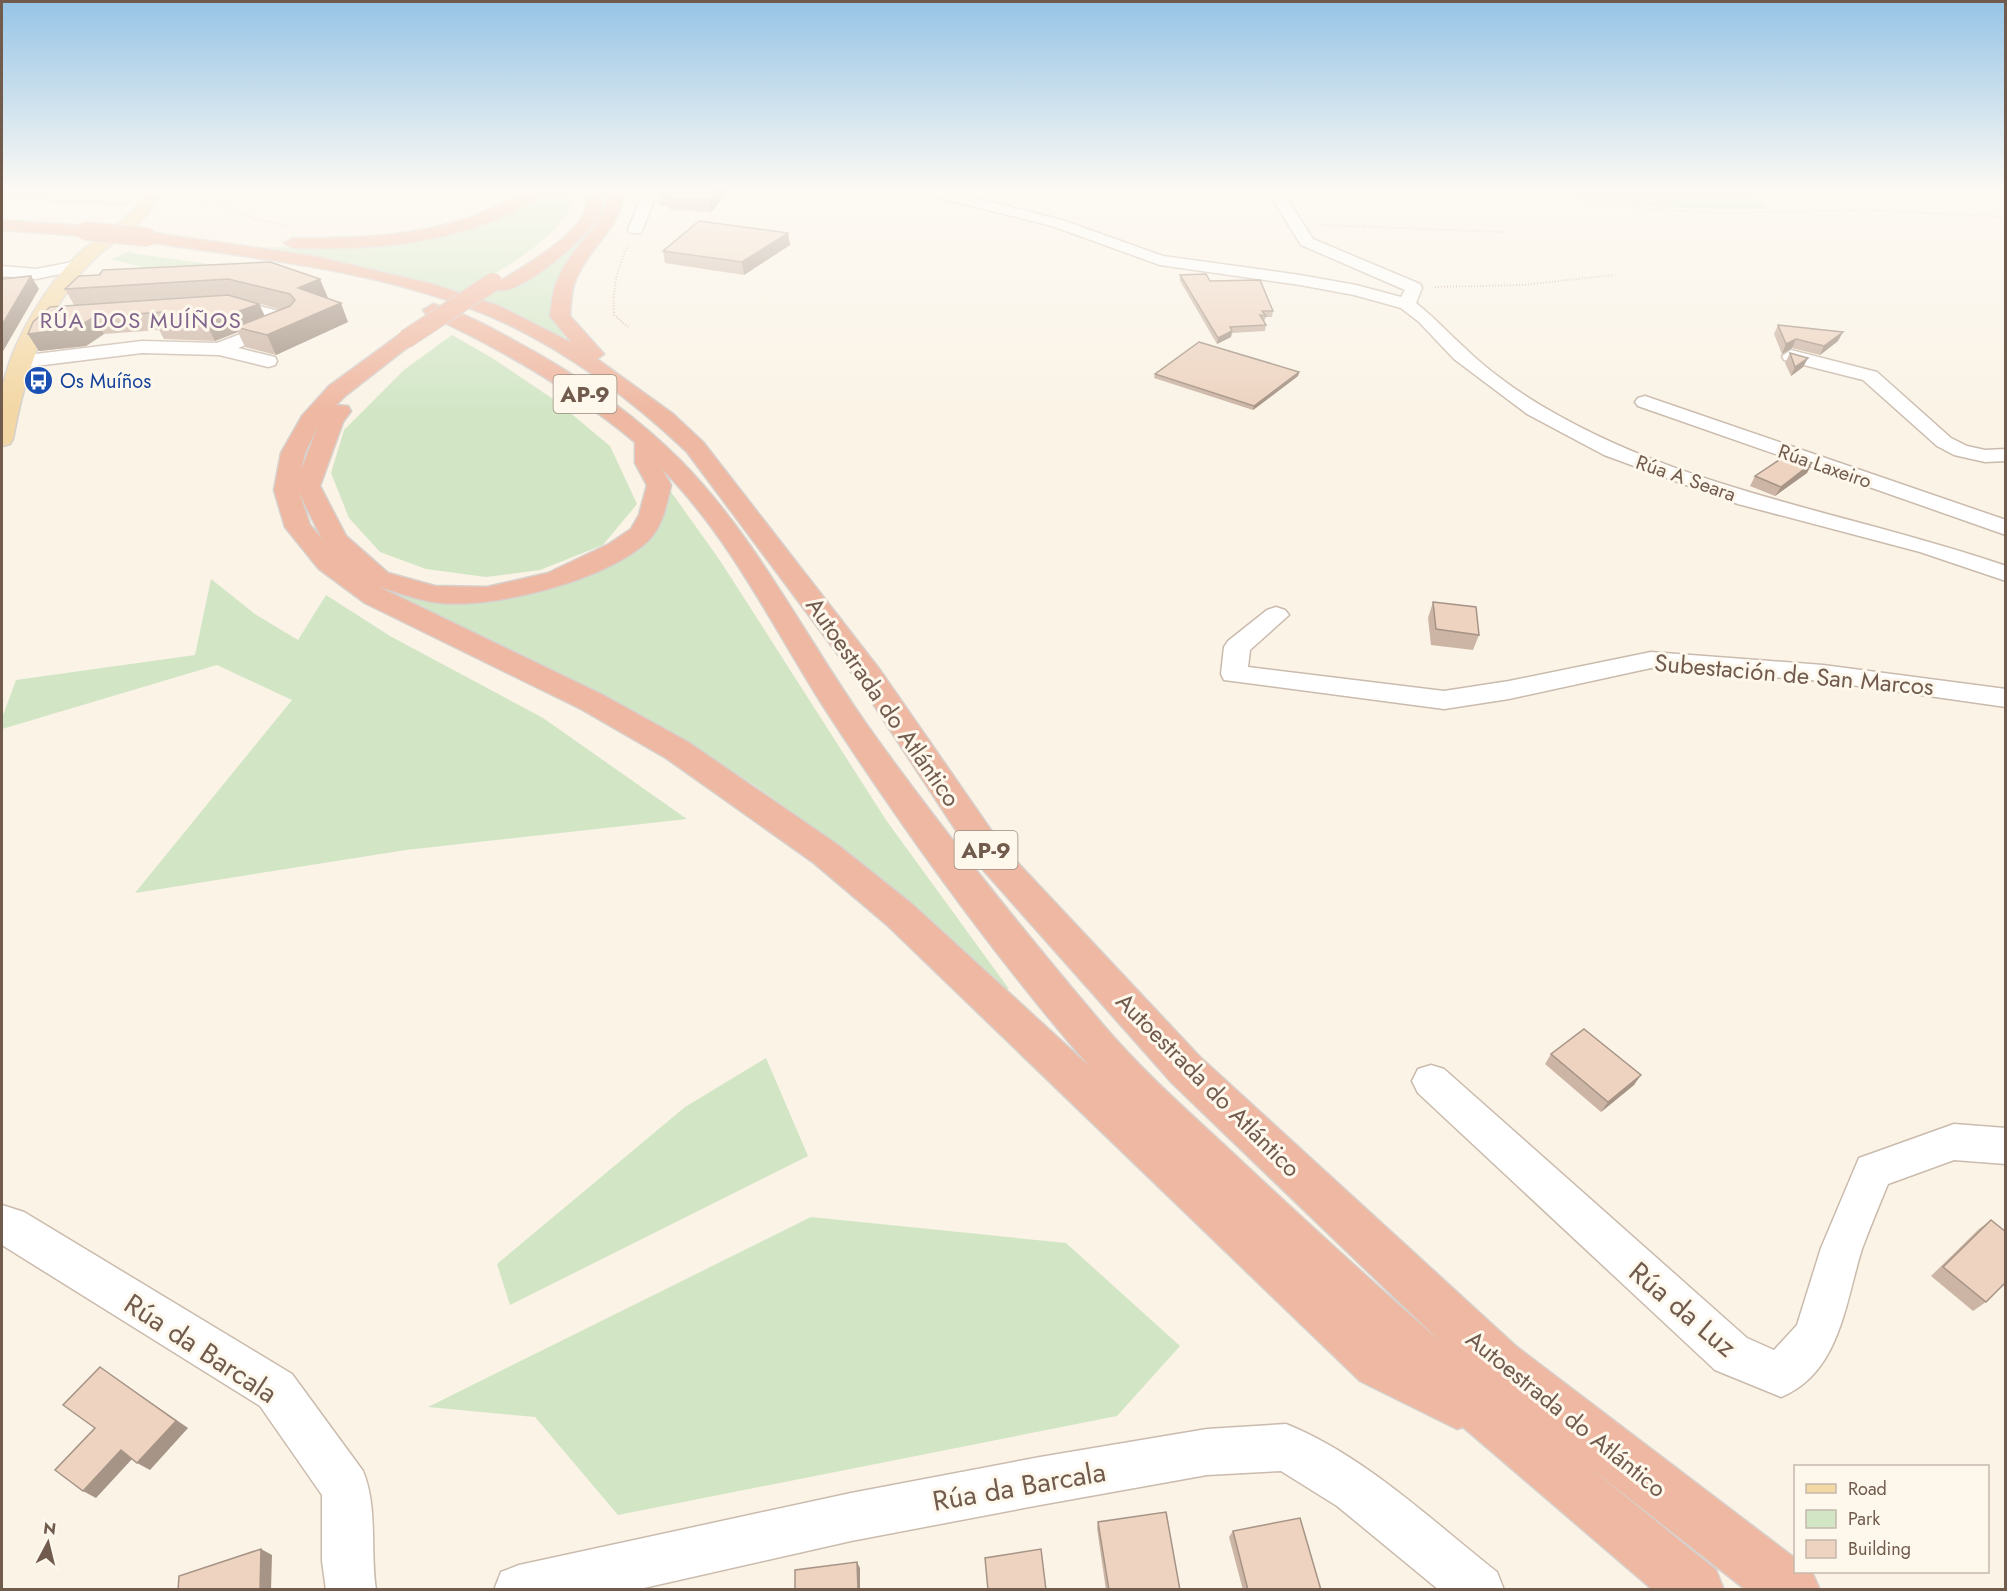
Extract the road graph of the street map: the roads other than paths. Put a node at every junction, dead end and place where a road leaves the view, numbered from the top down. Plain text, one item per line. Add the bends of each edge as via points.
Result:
1 (82, 263) edge
2 (255, 263) edge
3 (322, 263) edge
4 (525, 263) edge
5 (535, 263) edge
6 (578, 263) edge
7 (1183, 263) edge
8 (1348, 263) edge
9 (2, 271) edge
10 (36, 273) junction
11 (72, 273) junction
12 (8, 284) edge
13 (500, 284) junction
14 (1410, 296) junction
15 (201, 308) edge
16 (61, 316) edge
17 (40, 318) junction
18 (413, 341) junction
19 (219, 349) junction
20 (1791, 356) edge
21 (19, 362) junction
22 (268, 362) edge
23 (626, 388) junction
24 (1645, 402) dead end
25 (2, 439) edge
26 (644, 439) junction
27 (2006, 455) edge
28 (2006, 528) edge
29 (2006, 574) edge
30 (1276, 615) dead end
31 (2006, 698) edge
32 (1431, 1081) dead end
33 (2006, 1146) edge
34 (2, 1225) edge
35 (1494, 1423) junction
36 (351, 1590) edge
37 (519, 1590) edge
38 (1479, 1590) edge
39 (1696, 1590) edge
40 (1792, 1590) edge

1 - 11 main road
2 - 26 highway, Autoestrada do Atlántico / AP-9 via 300,271 424,306 471,327 550,371
3 - 23 highway, Autoestrada do Atlántico / AP-9 via 425,288 492,310 575,352
4 - 13 highway
5 - 13 highway
6 - 23 highway via 567,278 560,316
7 - 14 street, Rúa A Seara
8 - 14 street, Rúa A Seara
9 - 10 street
10 - 11 street
10 - 12 street
11 - 12 street
11 - 17 main road
13 - 18 highway
14 - 29 street, Rúa A Seara via 1425,318 1461,355 1534,410 1611,451 1746,499 1962,557
15 - 19 street via 236,305 292,320
16 - 17 street
17 - 21 main road
18 - 26 highway via 332,420 308,486 335,540 379,579 435,594 487,595 557,579 618,550 640,534 652,515 659,485 647,463
18 - 35 highway via 337,391 310,421 293,453 286,490 298,527 328,563 375,597 592,702 677,750 826,854 898,914 1377,1364
19 - 21 street via 142,347
19 - 22 street
20 - 27 street via 1870,376 1944,442 1961,451
21 - 25 main road
23 - 40 highway, Autoestrada do Atlántico / AP-9 via 695,447 870,677 990,855 1186,1070 1500,1364
24 - 28 street, Rúa Laxeiro
26 - 35 highway, Autoestrada do Atlántico / AP-9 via 700,498 770,596 854,730 967,888 1119,1072 1303,1251
30 - 31 street, Subestación de San Marcos via 1237,647 1234,674 1443,700 1651,660 1823,673
32 - 33 street, Rúa da Luz via 1731,1354 1781,1375 1815,1338 1842,1248 1872,1172 1954,1142
34 - 36 street, Rúa da Barcala via 276,1390 346,1488 346,1561
35 - 39 highway, Autoestrada do Atlántico / AP-9
37 - 38 street, Rúa da Barcala via 851,1517 1208,1452 1286,1447 1354,1489

